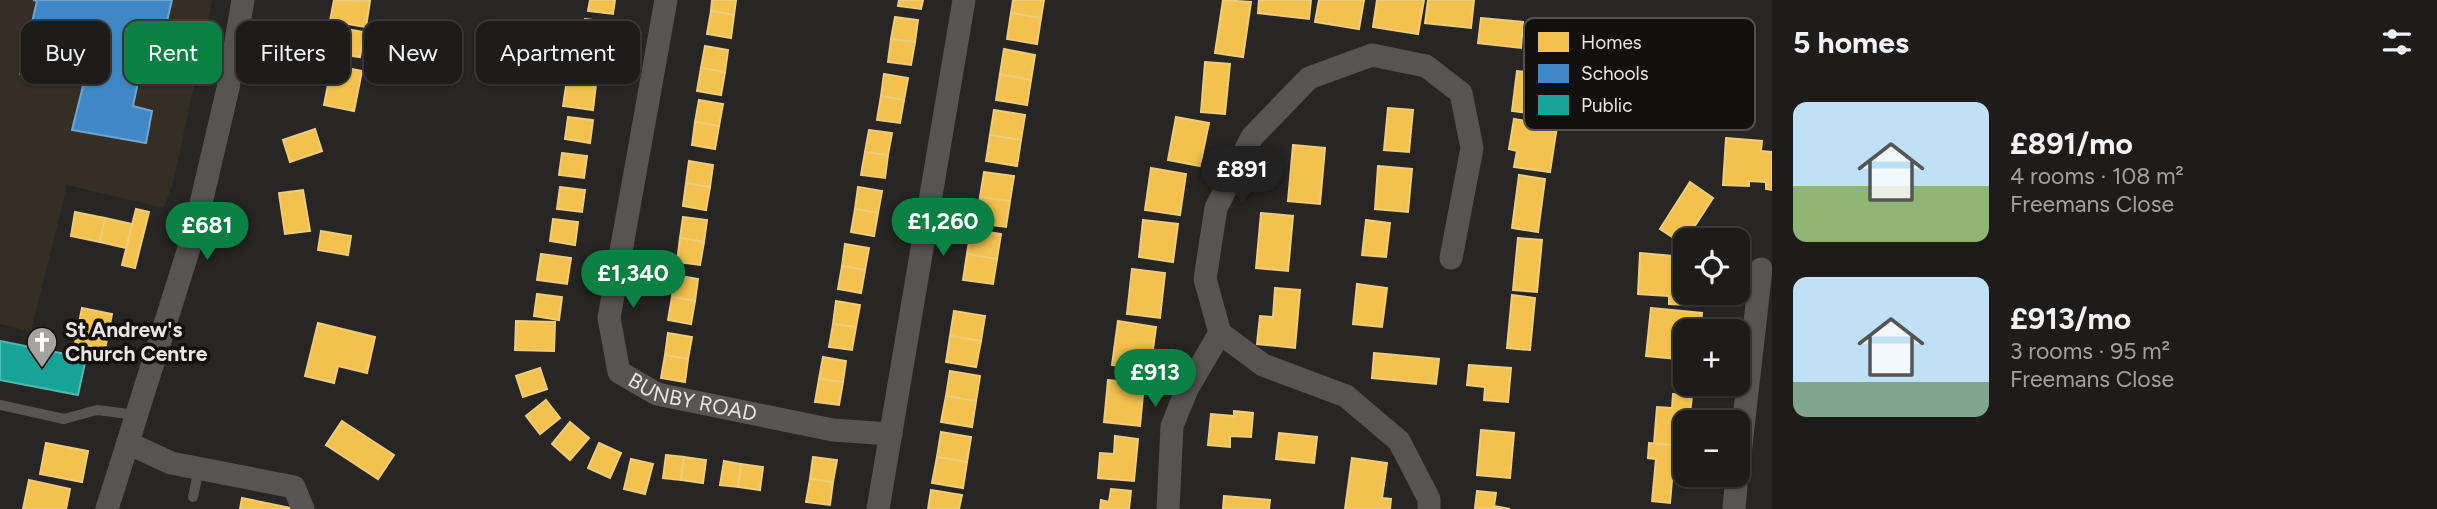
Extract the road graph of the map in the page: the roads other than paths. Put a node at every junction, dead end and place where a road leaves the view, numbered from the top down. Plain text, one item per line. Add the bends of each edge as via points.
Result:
1 (243, 0) edge
2 (666, 0) edge
3 (964, 0) edge
4 (1451, 258) dead end
5 (1761, 269) dead end
6 (1220, 333) junction
7 (0, 405) edge
8 (1745, 410) edge
9 (136, 415) junction
10 (891, 434) junction
11 (130, 444) junction
12 (199, 468) junction
13 (1736, 487) edge
14 (193, 497) dead end
15 (107, 509) edge
16 (303, 509) edge
17 (878, 509) edge
18 (1168, 509) edge
19 (1429, 509) edge
20 (1734, 509) edge

1 - 9 street via 195,229
2 - 10 street, BUNBY ROAD via 609,318 619,372 657,394 833,430
3 - 10 street
4 - 6 street via 1472,148 1461,93 1426,66 1372,55 1309,78 1252,137 1216,208 1205,279
5 - 8 street
6 - 18 street via 1187,388 1172,426
6 - 19 street via 1263,365 1346,396 1399,441 1429,499
7 - 9 lane via 64,419 97,410
9 - 11 street
10 - 17 street
11 - 12 street via 171,463
11 - 15 street
12 - 14 lane
12 - 16 street via 294,487
13 - 20 street

